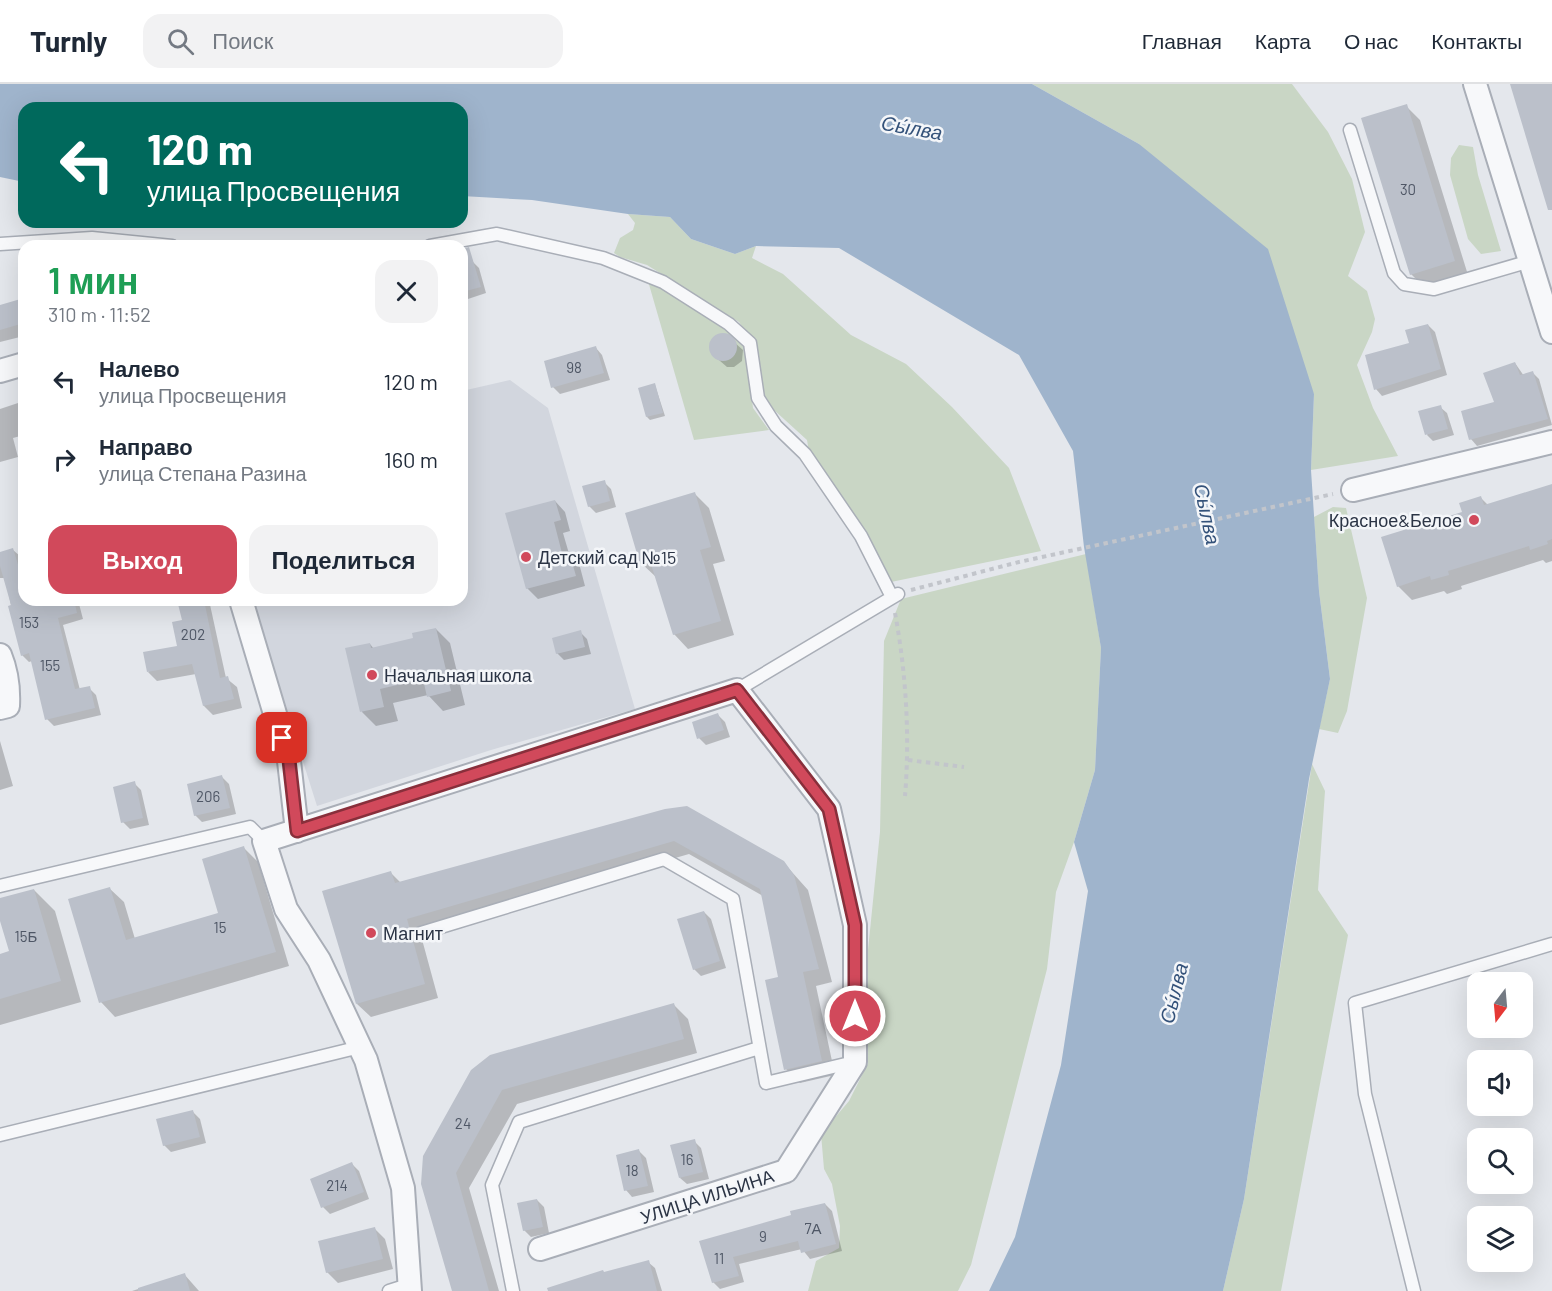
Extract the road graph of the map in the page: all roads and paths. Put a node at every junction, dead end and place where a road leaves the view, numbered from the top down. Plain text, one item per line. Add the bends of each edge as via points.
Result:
1 (1475, 84) edge
2 (1350, 130) dead end
3 (55, 240) edge
4 (112, 240) edge
5 (464, 240) edge
6 (18, 242) edge
7 (0, 243) edge
8 (1530, 261) junction
9 (1552, 332) edge
10 (18, 366) edge
11 (0, 371) edge
12 (1552, 442) edge
13 (1349, 491) joint
14 (896, 595) junction
15 (243, 606) edge
16 (0, 655) edge
17 (737, 690) junction
18 (0, 708) edge
19 (908, 760) junction
20 (964, 767) dead end
21 (905, 796) dead end
22 (297, 831) junction
23 (264, 841) junction
24 (0, 886) edge
25 (421, 933) dead end
26 (1552, 944) edge
27 (360, 1047) junction
28 (759, 1048) junction
29 (855, 1062) junction
30 (0, 1136) edge
31 (540, 1249) dead end
32 (402, 1289) edge
33 (513, 1291) edge
34 (1414, 1291) edge

1 - 8 street
2 - 8 lane via 1394,273 1404,284 1434,289
3 - 4 lane
5 - 14 lane via 497,234 603,258 663,282 729,324 750,343 758,398 776,426 805,454
6 - 7 lane
8 - 9 street
10 - 11 street
12 - 13 street
13 - 14 path via 1019,562
14 - 17 lane
14 - 19 path
15 - 22 street via 289,760
16 - 18 street via 9,692 8,706
17 - 22 street
17 - 29 street via 829,809 855,925
19 - 20 path
19 - 21 path
22 - 23 street
23 - 24 lane via 250,827
23 - 27 street via 286,909 319,960
25 - 28 lane via 664,859 733,899
26 - 34 lane via 1355,1002 1365,1094
27 - 30 lane
27 - 32 street via 403,1188
28 - 29 lane via 766,1083
28 - 33 lane via 519,1122 492,1185
29 - 31 street, УЛИЦА ИЛЬИНА via 786,1171

